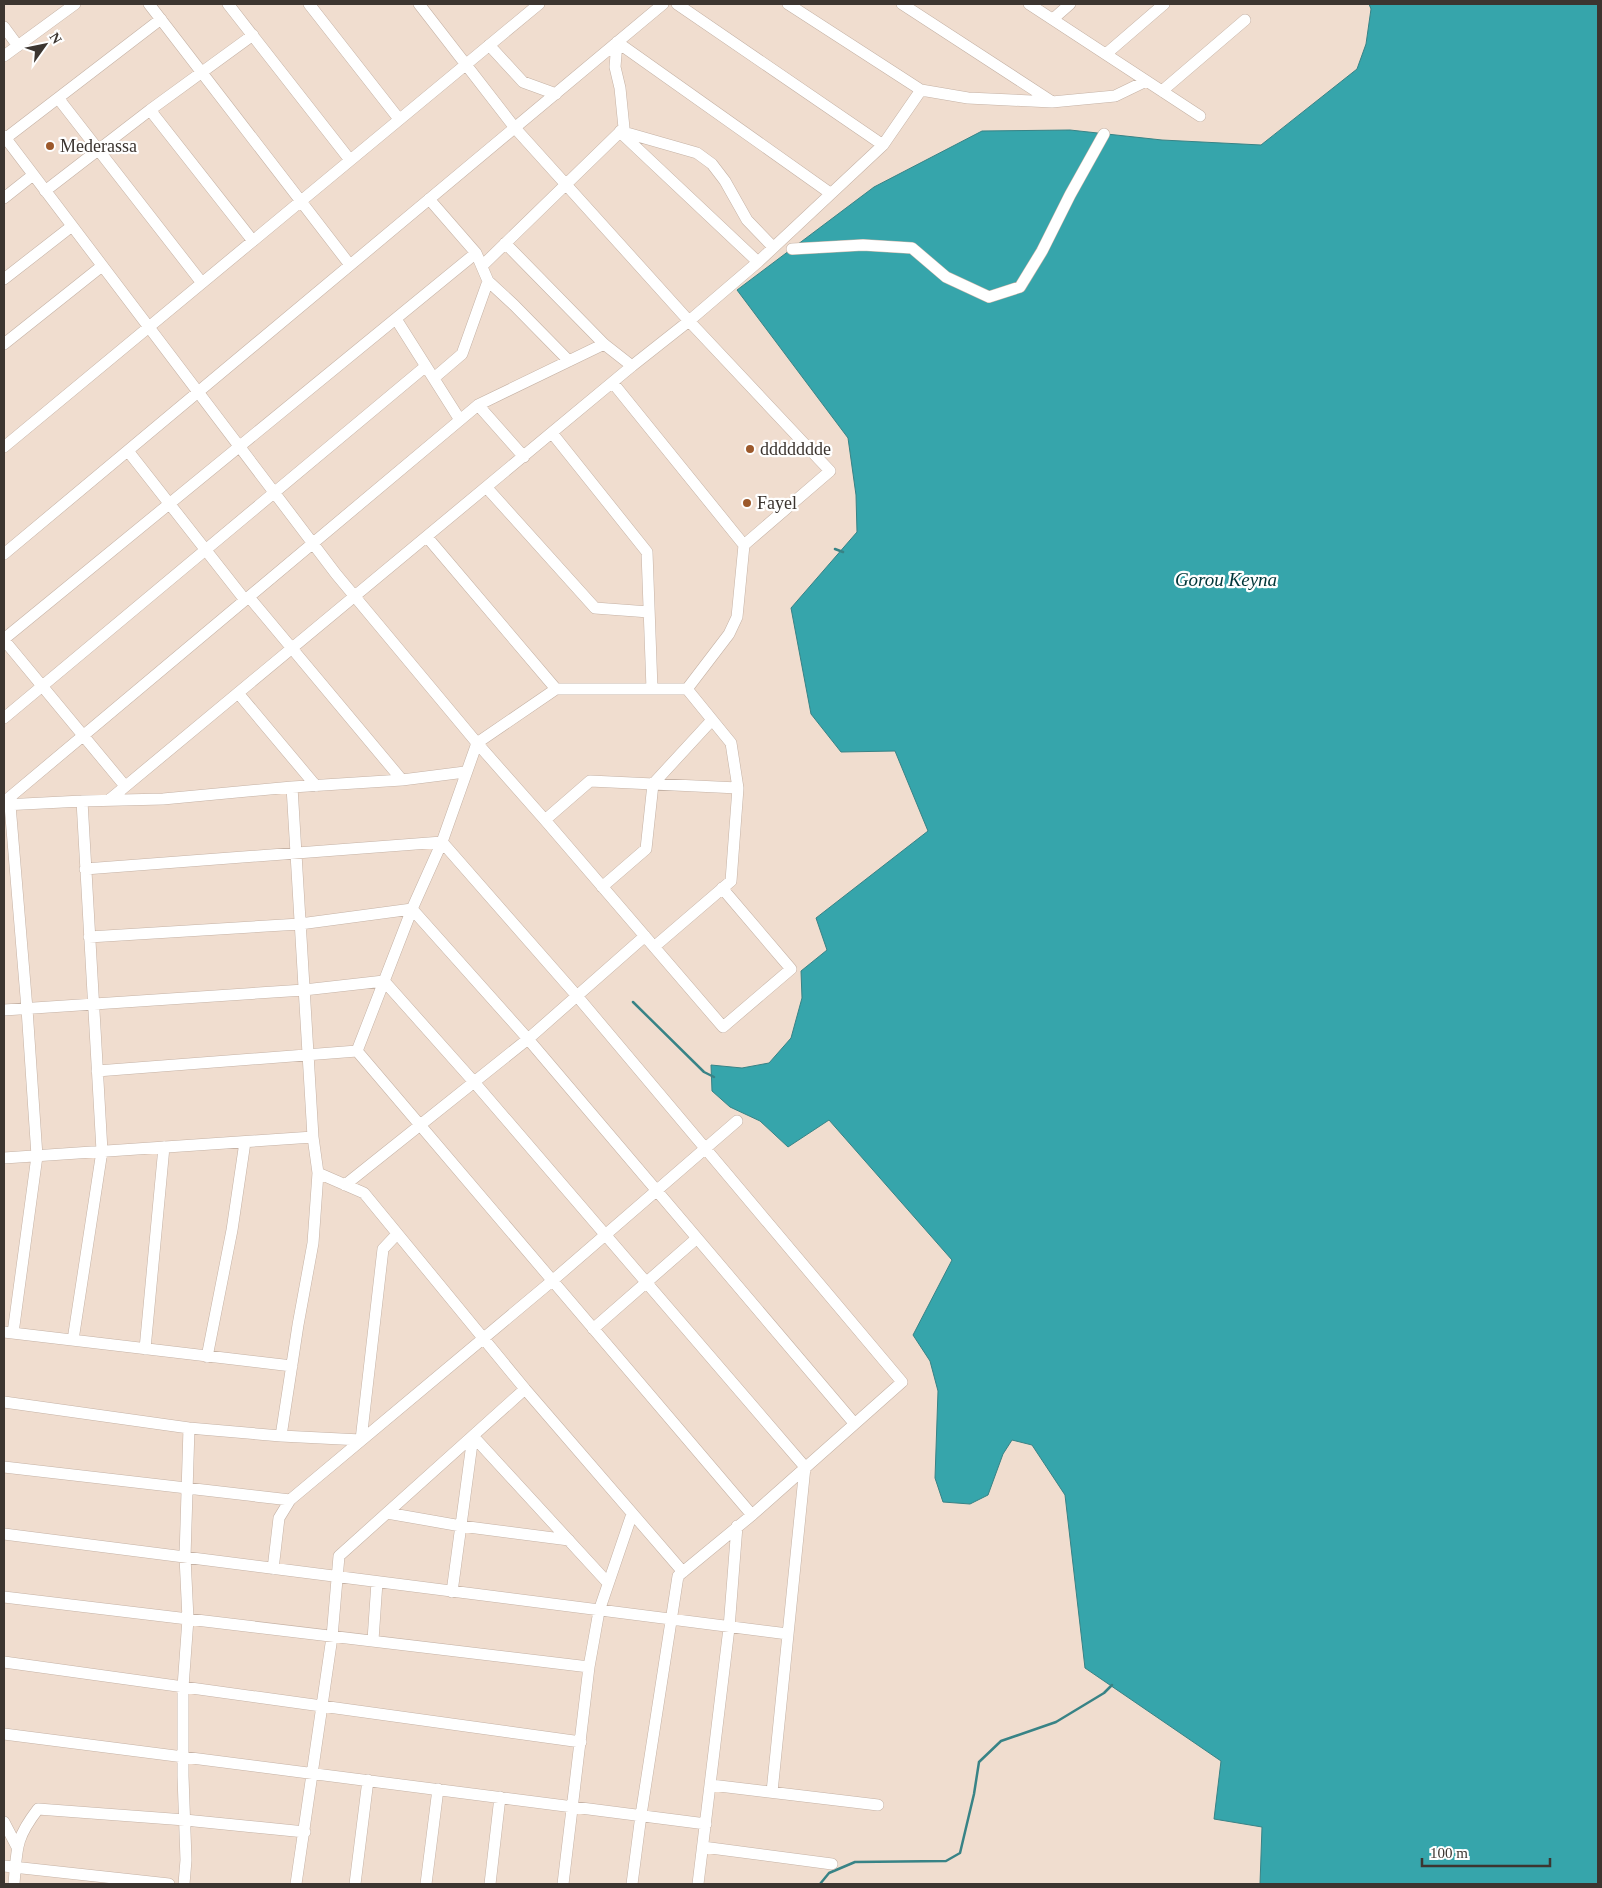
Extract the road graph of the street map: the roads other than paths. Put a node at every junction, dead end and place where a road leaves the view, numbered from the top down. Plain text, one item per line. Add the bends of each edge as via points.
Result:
1 (149, 4) edge
2 (228, 4) edge
3 (309, 4) edge
4 (420, 4) edge
5 (537, 4) edge
6 (662, 4) edge
7 (677, 4) edge
8 (788, 4) edge
9 (902, 4) edge
10 (1029, 4) edge
11 (1070, 4) edge
12 (1164, 4) edge
13 (70, 5) edge
14 (161, 19) junction
15 (1052, 19) junction
16 (1245, 20) dead end
17 (4, 27) edge
18 (253, 35) junction
19 (617, 42) junction
20 (489, 45) junction
21 (18, 46) junction
22 (1106, 54) junction
23 (4, 56) edge
24 (466, 64) junction
25 (201, 73) junction
26 (1146, 81) junction
27 (921, 90) junction
28 (1162, 91) junction
29 (556, 94) junction
30 (58, 98) junction
31 (1052, 102) junction
32 (150, 110) junction
33 (1200, 116) dead end
34 (399, 119) junction
35 (515, 128) junction
36 (620, 131) junction
37 (1104, 134) dead end
38 (5, 137) edge
39 (883, 145) junction
40 (98, 149) junction
41 (350, 160) junction
42 (33, 175) junction
43 (566, 184) junction
44 (45, 190) junction
45 (830, 193) junction
46 (4, 198) edge
47 (429, 199) junction
48 (300, 202) junction
49 (72, 226) junction
50 (253, 240) junction
51 (505, 243) junction
52 (773, 247) junction
53 (792, 249) dead end
54 (476, 254) junction
55 (758, 262) junction
56 (350, 265) junction
57 (102, 266) junction
58 (482, 266) junction
59 (4, 279) edge
60 (488, 282) junction
61 (202, 283) junction
62 (396, 318) junction
63 (689, 320) junction
64 (148, 327) junction
65 (4, 344) edge
66 (604, 344) junction
67 (568, 361) junction
68 (426, 366) junction
69 (632, 366) junction
70 (434, 378) junction
71 (613, 383) junction
72 (198, 392) junction
73 (478, 405) junction
74 (460, 420) junction
75 (552, 434) junction
76 (4, 447) edge
77 (239, 447) junction
78 (128, 451) junction
79 (524, 456) junction
80 (487, 488) junction
81 (274, 493) junction
82 (169, 504) junction
83 (427, 537) junction
84 (312, 544) junction
85 (744, 545) junction
86 (206, 550) junction
87 (4, 554) edge
88 (355, 597) junction
89 (247, 598) junction
90 (649, 612) junction
91 (4, 640) edge
92 (292, 648) junction
93 (42, 686) junction
94 (556, 689) junction
95 (652, 689) junction
96 (687, 689) junction
97 (238, 693) junction
98 (4, 718) edge
99 (712, 720) junction
100 (83, 736) junction
101 (476, 743) junction
102 (465, 772) junction
103 (402, 780) junction
104 (653, 784) junction
105 (125, 786) junction
106 (316, 786) junction
107 (292, 787) junction
108 (738, 788) junction
109 (82, 800) junction
110 (109, 800) junction
111 (6, 804) edge
112 (545, 820) junction
113 (442, 842) junction
114 (296, 852) junction
115 (85, 869) junction
116 (602, 886) junction
117 (722, 888) junction
118 (412, 909) junction
119 (300, 924) junction
120 (645, 936) junction
121 (90, 937) junction
122 (654, 947) junction
123 (384, 981) junction
124 (304, 990) junction
125 (577, 996) junction
126 (93, 1004) junction
127 (27, 1009) junction
128 (4, 1010) edge
129 (528, 1039) junction
130 (357, 1051) junction
131 (308, 1055) junction
132 (97, 1071) junction
133 (474, 1082) junction
134 (737, 1121) dead end
135 (420, 1126) junction
136 (313, 1137) junction
137 (245, 1142) junction
138 (164, 1147) junction
139 (706, 1149) junction
140 (102, 1152) junction
141 (37, 1156) junction
142 (4, 1158) edge
143 (318, 1173) junction
144 (345, 1185) junction
145 (656, 1192) junction
146 (397, 1234) junction
147 (605, 1235) junction
148 (696, 1240) junction
149 (552, 1281) junction
150 (646, 1283) junction
151 (593, 1329) junction
152 (9, 1332) edge
153 (482, 1338) junction
154 (73, 1340) junction
155 (144, 1349) junction
156 (207, 1356) junction
157 (292, 1366) junction
158 (525, 1389) junction
159 (4, 1402) edge
160 (854, 1423) junction
161 (189, 1428) junction
162 (281, 1436) junction
163 (473, 1436) junction
164 (360, 1440) junction
165 (4, 1467) edge
166 (804, 1467) junction
167 (187, 1489) junction
168 (290, 1500) junction
169 (387, 1513) junction
170 (632, 1514) junction
171 (752, 1515) junction
172 (461, 1526) junction
173 (737, 1526) junction
174 (4, 1534) edge
175 (569, 1540) junction
176 (185, 1557) junction
177 (273, 1569) junction
178 (683, 1572) junction
179 (338, 1577) junction
180 (377, 1582) junction
181 (608, 1583) junction
182 (452, 1592) junction
183 (4, 1597) edge
184 (599, 1611) junction
185 (188, 1619) junction
186 (671, 1620) junction
187 (729, 1628) junction
188 (788, 1634) junction
189 (332, 1636) junction
190 (373, 1640) junction
191 (4, 1662) edge
192 (589, 1667) junction
193 (184, 1687) junction
194 (323, 1706) junction
195 (4, 1734) edge
196 (581, 1742) junction
197 (183, 1757) junction
198 (314, 1774) junction
199 (368, 1780) junction
200 (712, 1784) junction
201 (438, 1789) junction
202 (772, 1792) junction
203 (500, 1797) junction
204 (878, 1805) dead end
205 (573, 1807) junction
206 (641, 1815) junction
207 (185, 1820) junction
208 (4, 1822) edge
209 (706, 1824) junction
210 (304, 1832) junction
211 (17, 1847) junction
212 (703, 1848) junction
213 (832, 1864) dead end
214 (10, 1866) edge
215 (14, 1884) edge
216 (169, 1884) edge
217 (184, 1884) edge
218 (296, 1884) edge
219 (355, 1884) edge
220 (426, 1884) edge
221 (490, 1884) edge
222 (563, 1884) edge
223 (632, 1884) edge
224 (698, 1884) edge

1 - 14 street
2 - 18 street
3 - 34 street
4 - 24 street
5 - 20 street
6 - 19 street
7 - 39 street
8 - 27 street
9 - 31 street
10 - 15 street
11 - 15 street
12 - 22 street
13 - 21 street
14 - 25 street
14 - 30 street
15 - 22 street
16 - 28 street
17 - 21 street
18 - 25 street
18 - 41 street
19 - 29 street
19 - 36 street via 615,67 624,128
19 - 45 street
20 - 24 street
20 - 29 street via 522,82
21 - 23 street
22 - 26 street
24 - 34 street
24 - 35 street
25 - 32 street
25 - 48 street
26 - 28 street
26 - 31 street via 1116,96
27 - 31 street via 968,98
27 - 39 street
28 - 33 street
29 - 35 street
30 - 38 street
30 - 40 street
32 - 40 street
32 - 50 street
34 - 41 street
35 - 43 street
35 - 47 street
36 - 43 street
36 - 52 street via 697,153 712,164 747,220
36 - 55 street
37 - 53 street via 1020,287 989,297 946,277 912,248 863,245
38 - 42 street
39 - 45 street
40 - 44 street
40 - 61 street
41 - 48 street
42 - 44 street
42 - 46 street
43 - 51 street
43 - 63 street
44 - 49 street
45 - 52 street
47 - 54 street
47 - 56 street
48 - 50 street
48 - 56 street
49 - 57 street
49 - 59 street
50 - 61 street
51 - 58 street
51 - 66 street
52 - 55 street
54 - 58 street
54 - 62 street
55 - 63 street
56 - 72 street
57 - 64 street
57 - 65 street
58 - 60 street
60 - 67 street
60 - 70 street via 462,354
61 - 64 street
62 - 68 street
62 - 77 street
63 - 69 street
63 - 85 street via 830,471
64 - 72 street
64 - 76 street
66 - 67 street
66 - 69 street
67 - 73 street
68 - 70 street
68 - 81 street
69 - 71 street
70 - 74 street
71 - 75 street
71 - 85 street
72 - 77 street
72 - 78 street
73 - 74 street
73 - 79 street
74 - 84 street
75 - 79 street
75 - 90 street via 647,552
77 - 81 street
77 - 82 street
78 - 82 street
78 - 87 street
79 - 80 street
80 - 83 street
80 - 90 street via 595,608
81 - 84 street
81 - 86 street
82 - 86 street
82 - 91 street
83 - 88 street
83 - 94 street
84 - 88 street
84 - 89 street
85 - 96 street via 737,617 729,634
86 - 89 street
86 - 93 street
88 - 92 street
88 - 101 street
89 - 92 street
89 - 100 street
90 - 95 street
91 - 93 street
92 - 97 street
92 - 103 street
93 - 98 street
93 - 100 street
94 - 95 street
94 - 101 street
95 - 96 street
96 - 99 street
97 - 105 street
97 - 106 street
99 - 104 street
99 - 108 street via 731,743
100 - 105 street
100 - 111 street
101 - 102 street
101 - 112 street
102 - 103 street
102 - 113 street
103 - 106 street
104 - 108 street
104 - 112 street via 590,781
104 - 116 street via 646,849
105 - 110 street
106 - 107 street
107 - 110 street via 163,799
107 - 114 street
108 - 117 street via 731,881
109 - 110 street
109 - 111 street
109 - 115 street
111 - 127 street
112 - 116 street
113 - 114 street
113 - 118 street
113 - 125 street
114 - 115 street
114 - 119 street
115 - 121 street
116 - 120 street
117 - 122 street
117 - 122 street via 791,969 724,1027
118 - 119 street
118 - 123 street
118 - 129 street
119 - 121 street
119 - 124 street
120 - 122 street
120 - 125 street
121 - 126 street
123 - 124 street
123 - 130 street
123 - 133 street
124 - 126 street
124 - 131 street
125 - 129 street
125 - 139 street
126 - 127 street
126 - 132 street
127 - 128 street
127 - 141 street
129 - 133 street
129 - 145 street
130 - 131 street
130 - 135 street
131 - 132 street
131 - 136 street
132 - 140 street
133 - 135 street
133 - 147 street
134 - 139 street
135 - 144 street
135 - 149 street
136 - 137 street
136 - 143 street
137 - 138 street
137 - 156 street via 232,1230
138 - 140 street
138 - 155 street
139 - 145 street
139 - 160 street via 902,1382
140 - 141 street
140 - 154 street
141 - 142 street
141 - 152 street
143 - 144 street
143 - 157 street via 313,1243
144 - 146 street via 364,1193
145 - 147 street
145 - 148 street
146 - 153 street
146 - 164 street via 383,1248
147 - 149 street
147 - 150 street
148 - 150 street
148 - 160 street
149 - 151 street
149 - 153 street
150 - 151 street
150 - 166 street
151 - 171 street
152 - 154 street
153 - 158 street
153 - 164 street
154 - 155 street
155 - 156 street
156 - 157 street
157 - 162 street
158 - 163 street
158 - 170 street
159 - 161 street
160 - 166 street
161 - 162 street
161 - 167 street
162 - 164 street
163 - 169 street
163 - 172 street
163 - 175 street
164 - 168 street
165 - 167 street
166 - 171 street
166 - 188 street
167 - 168 street
167 - 176 street
168 - 177 street via 279,1518
169 - 172 street
169 - 179 street via 339,1556
170 - 178 street
170 - 181 street
171 - 173 street
172 - 175 street
172 - 182 street
173 - 178 street
173 - 187 street
174 - 176 street
175 - 181 street
176 - 177 street
176 - 185 street
177 - 179 street
178 - 186 street via 678,1576
179 - 180 street
179 - 189 street
180 - 182 street
180 - 190 street
181 - 184 street
182 - 184 street
183 - 185 street
184 - 186 street
184 - 192 street
185 - 189 street
185 - 193 street
186 - 187 street
186 - 206 street
187 - 188 street
187 - 200 street
188 - 202 street
189 - 190 street
189 - 194 street
190 - 192 street
191 - 193 street
192 - 196 street
193 - 194 street
193 - 197 street
194 - 196 street
194 - 198 street
195 - 197 street
196 - 205 street
197 - 198 street
197 - 207 street
198 - 199 street
198 - 210 street
199 - 201 street
199 - 219 street
200 - 202 street
200 - 209 street
201 - 203 street
201 - 220 street
202 - 204 street
203 - 205 street
203 - 221 street
205 - 206 street
205 - 222 street
206 - 209 street
206 - 223 street
207 - 210 street
207 - 211 street via 38,1809 23,1830
207 - 217 street
208 - 211 street
209 - 212 street
210 - 218 street
211 - 214 street
212 - 213 street
212 - 224 street
214 - 215 street
214 - 216 street

